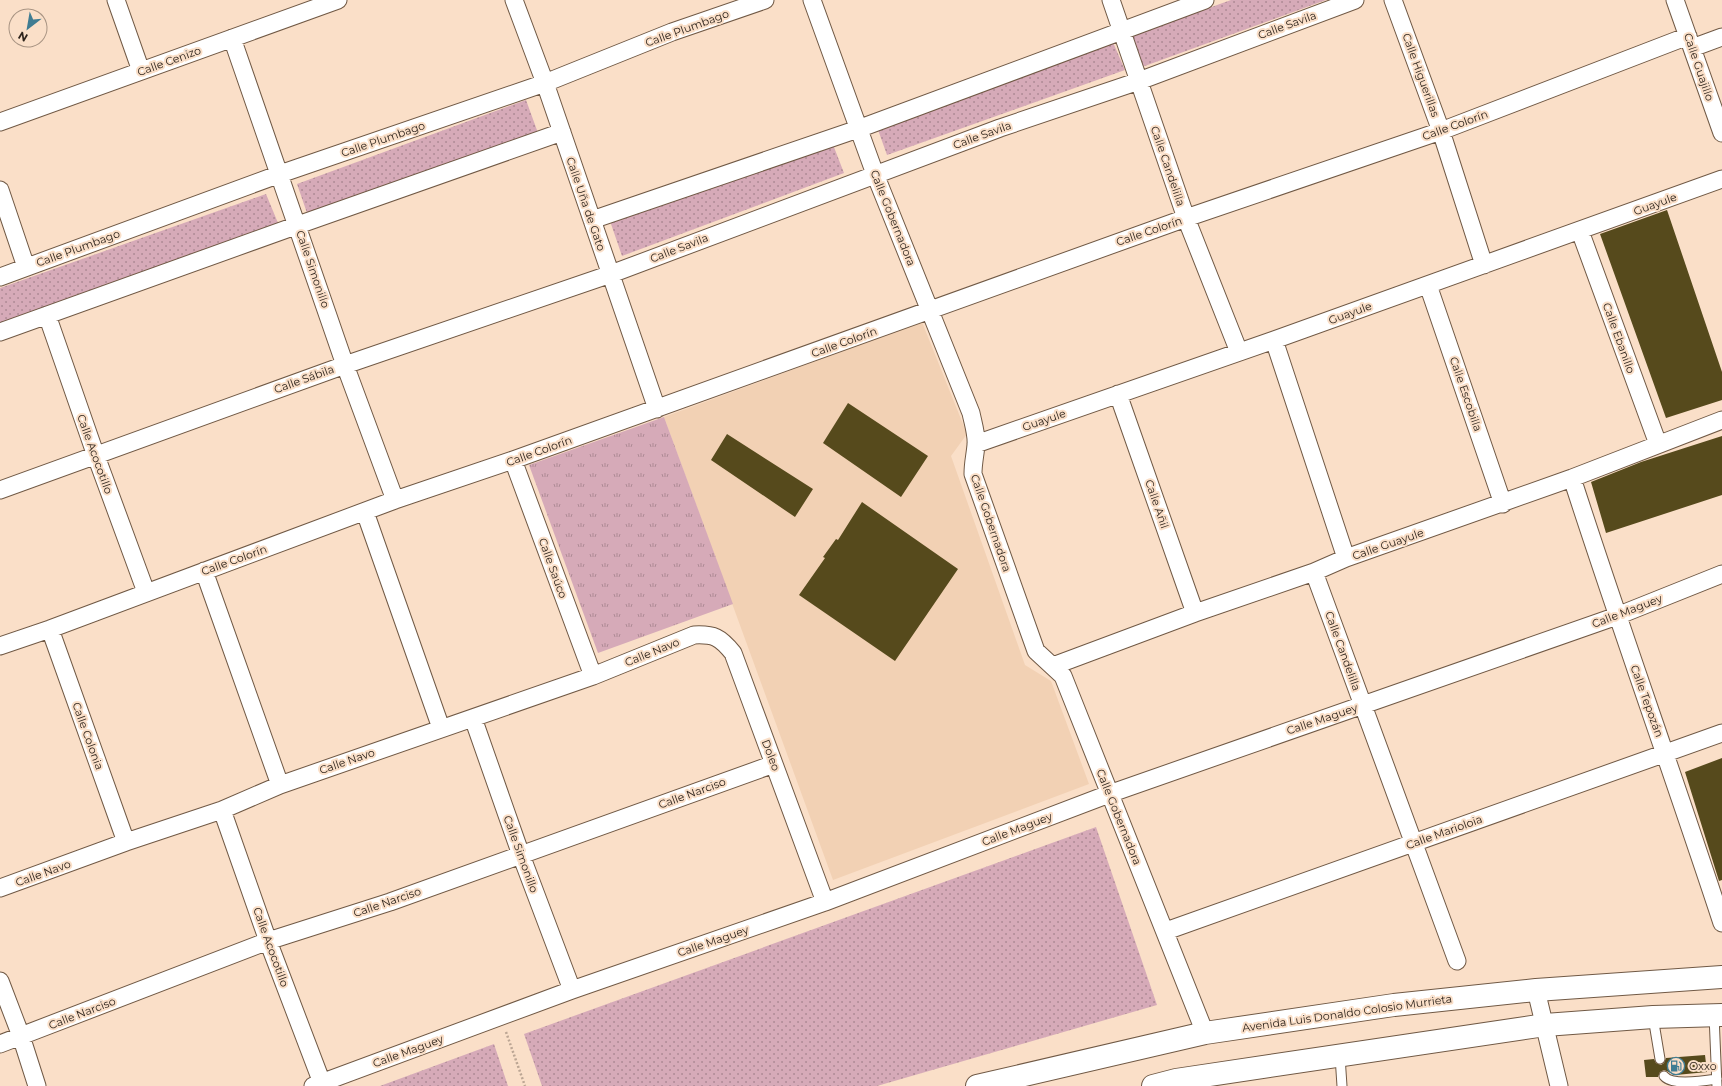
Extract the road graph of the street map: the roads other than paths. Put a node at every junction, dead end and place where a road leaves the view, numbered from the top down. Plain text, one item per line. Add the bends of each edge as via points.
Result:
1 (116, 0) edge
2 (338, 0) edge
3 (514, 0) edge
4 (765, 0) edge
5 (812, 0) edge
6 (1111, 0) edge
7 (1205, 0) edge
8 (1355, 0) edge
9 (1393, 0) edge
10 (1675, 0) edge
11 (1122, 30) junction
12 (1722, 37) edge
13 (232, 38) junction
14 (1690, 42) junction
15 (141, 71) junction
16 (1139, 81) junction
17 (545, 83) junction
18 (0, 122) edge
19 (858, 129) junction
20 (1441, 131) junction
21 (562, 132) junction
22 (1722, 133) edge
23 (280, 174) junction
24 (875, 174) junction
25 (1722, 179) edge
26 (0, 190) edge
27 (1186, 218) junction
28 (592, 220) junction
29 (298, 225) junction
30 (1580, 231) junction
31 (1484, 265) junction
32 (26, 267) junction
33 (611, 274) junction
34 (0, 277) edge
35 (1428, 285) junction
36 (931, 311) junction
37 (47, 315) junction
38 (0, 332) edge
39 (1274, 340) junction
40 (1239, 352) junction
41 (345, 364) junction
42 (1118, 394) junction
43 (657, 408) junction
44 (1722, 420) edge
45 (976, 444) junction
46 (1658, 444) junction
47 (96, 456) junction
48 (513, 460) junction
49 (1572, 478) junction
50 (0, 490) edge
51 (395, 500) junction
52 (1503, 504) junction
53 (365, 512) junction
54 (1346, 558) junction
55 (204, 571) junction
56 (1314, 572) junction
57 (1722, 574) edge
58 (146, 592) junction
59 (1195, 613) junction
60 (1617, 616) junction
61 (50, 629) junction
62 (694, 635) joint
63 (0, 646) edge
64 (1053, 666) junction
65 (593, 676) junction
66 (1362, 705) junction
67 (473, 718) junction
68 (441, 728) junction
69 (1722, 733) edge
70 (1666, 752) junction
71 (774, 764) junction
72 (280, 785) junction
73 (1109, 794) junction
74 (222, 810) junction
75 (126, 842) junction
76 (1414, 843) junction
77 (520, 855) junction
78 (0, 888) edge
79 (825, 902) junction
80 (1722, 923) edge
81 (1166, 931) junction
82 (268, 942) junction
83 (1457, 961) dead end
84 (1722, 977) edge
85 (0, 980) edge
86 (572, 990) junction
87 (1536, 990) junction
88 (1718, 1015) edge
89 (1653, 1017) junction
90 (1544, 1025) junction
91 (1205, 1033) junction
92 (21, 1036) junction
93 (0, 1044) edge
94 (1340, 1056) junction
95 (1660, 1059) dead end
96 (1664, 1076) dead end
97 (1177, 1083) edge
98 (1717, 1083) edge
99 (317, 1084) edge
100 (37, 1086) edge
101 (977, 1086) edge
102 (1153, 1086) edge
103 (1342, 1086) edge
104 (1559, 1086) edge

1 - 15 street
2 - 13 street, Calle Cenizo
3 - 17 street, Calle Uña de Gato
4 - 17 street, Calle Plumbago via 672,32
5 - 19 street, Calle Gobernadora
6 - 11 street, Calle Candelilla
7 - 11 street
8 - 16 street, Calle Savila
9 - 20 street, Calle Higuerillas
10 - 14 street, Calle Guajillo
11 - 16 street, Calle Candelilla
11 - 19 street
12 - 14 street, Calle Colorín
13 - 15 street, Calle Cenizo
13 - 23 street, Calle Simonillo
14 - 20 street, Calle Colorín
14 - 22 street, Calle Guajillo
15 - 18 street, Calle Cenizo
16 - 24 street, Calle Savila
16 - 27 street, Calle Candelilla
17 - 21 street, Calle Uña de Gato
17 - 23 street, Calle Plumbago
19 - 24 street, Calle Gobernadora
19 - 28 street
20 - 27 street, Calle Colorín
20 - 31 street, Calle Higuerillas
21 - 28 street, Calle Uña de Gato
21 - 29 street
23 - 29 street, Calle Simonillo
23 - 32 street, Calle Plumbago
24 - 33 street, Calle Savila
24 - 36 street, Calle Gobernadora
25 - 30 street, Guayule
26 - 32 street
27 - 36 street, Calle Colorín
27 - 40 street, Calle Candelilla
28 - 33 street, Calle Uña de Gato
29 - 37 street
29 - 41 street, Calle Simonillo
30 - 31 street, Guayule
30 - 46 street, Calle Ebanillo
31 - 35 street, Guayule
32 - 34 street, Calle Plumbago
33 - 41 street, Calle Sábila
33 - 43 street, Calle Uña de Gato
35 - 39 street, Guayule
35 - 52 street, Calle Escobilla
36 - 43 street, Calle Colorín
36 - 45 street, Calle Gobernadora via 971,413
37 - 38 street
37 - 47 street, Calle Acocotillo
39 - 40 street, Guayule
39 - 54 street
40 - 42 street, Guayule
41 - 47 street, Calle Sábila
41 - 51 street, Calle Simonillo
42 - 45 street, Guayule
42 - 59 street, Calle Añil
43 - 48 street, Calle Colorín
44 - 46 street, Calle Guayule
45 - 64 street, Calle Gobernadora via 973,474 1036,651
46 - 49 street, Calle Guayule
47 - 50 street, Calle Sábila
47 - 58 street, Calle Acocotillo
48 - 51 street, Calle Colorín
48 - 65 street, Calle Saúco
49 - 52 street, Calle Guayule
49 - 60 street, Calle Tepozán
51 - 53 street, Calle Colorín
52 - 54 street, Calle Guayule
53 - 55 street, Calle Colorín
53 - 68 street
54 - 56 street, Calle Guayule
55 - 58 street, Calle Colorín
55 - 72 street
56 - 59 street, Calle Guayule
56 - 66 street, Calle Candelilla
57 - 60 street, Calle Maguey
58 - 61 street, Calle Colorín
59 - 64 street, Calle Guayule
60 - 66 street, Calle Maguey
60 - 70 street, Calle Tepozán
61 - 63 street, Calle Colorín
61 - 75 street, Calle Colonia
62 - 65 street, Calle Navo
62 - 71 street, Doleo via 709,634 723,641 733,653
64 - 73 street, Calle Gobernadora via 1063,676
65 - 67 street, Calle Navo
66 - 73 street, Calle Maguey
66 - 76 street, Calle Candelilla
67 - 68 street, Calle Navo
67 - 77 street, Calle Simonillo
68 - 72 street, Calle Navo
69 - 70 street, Calle Marioloia
70 - 76 street, Calle Marioloia
70 - 80 street, Calle Tepozán
71 - 77 street, Calle Narciso
71 - 79 street, Doleo
72 - 74 street, Calle Navo
73 - 79 street, Calle Maguey
73 - 81 street, Calle Gobernadora
74 - 75 street, Calle Navo
74 - 82 street, Calle Acocotillo
75 - 78 street, Calle Navo
76 - 81 street, Calle Marioloia
76 - 83 street, Calle Candelilla
77 - 82 street, Calle Narciso via 390,902
77 - 86 street, Calle Simonillo
79 - 86 street, Calle Maguey
81 - 91 street, Calle Gobernadora
82 - 92 street, Calle Narciso
82 - 99 street, Calle Acocotillo
84 - 87 main road, Avenida Luis Donaldo Colosio Murrieta
85 - 92 street
86 - 99 street, Calle Maguey
87 - 90 street
87 - 91 main road, Avenida Luis Donaldo Colosio Murrieta via 1394,1005
88 - 89 main road
88 - 98 lane
89 - 90 main road
89 - 95 lane
90 - 94 main road
90 - 104 street
91 - 101 main road, Avenida Luis Donaldo Colosio Murrieta
92 - 93 street, Calle Narciso
92 - 100 street
94 - 97 main road
94 - 103 lane
96 - 98 lane via 1671,1082 1678,1083
97 - 102 main road

